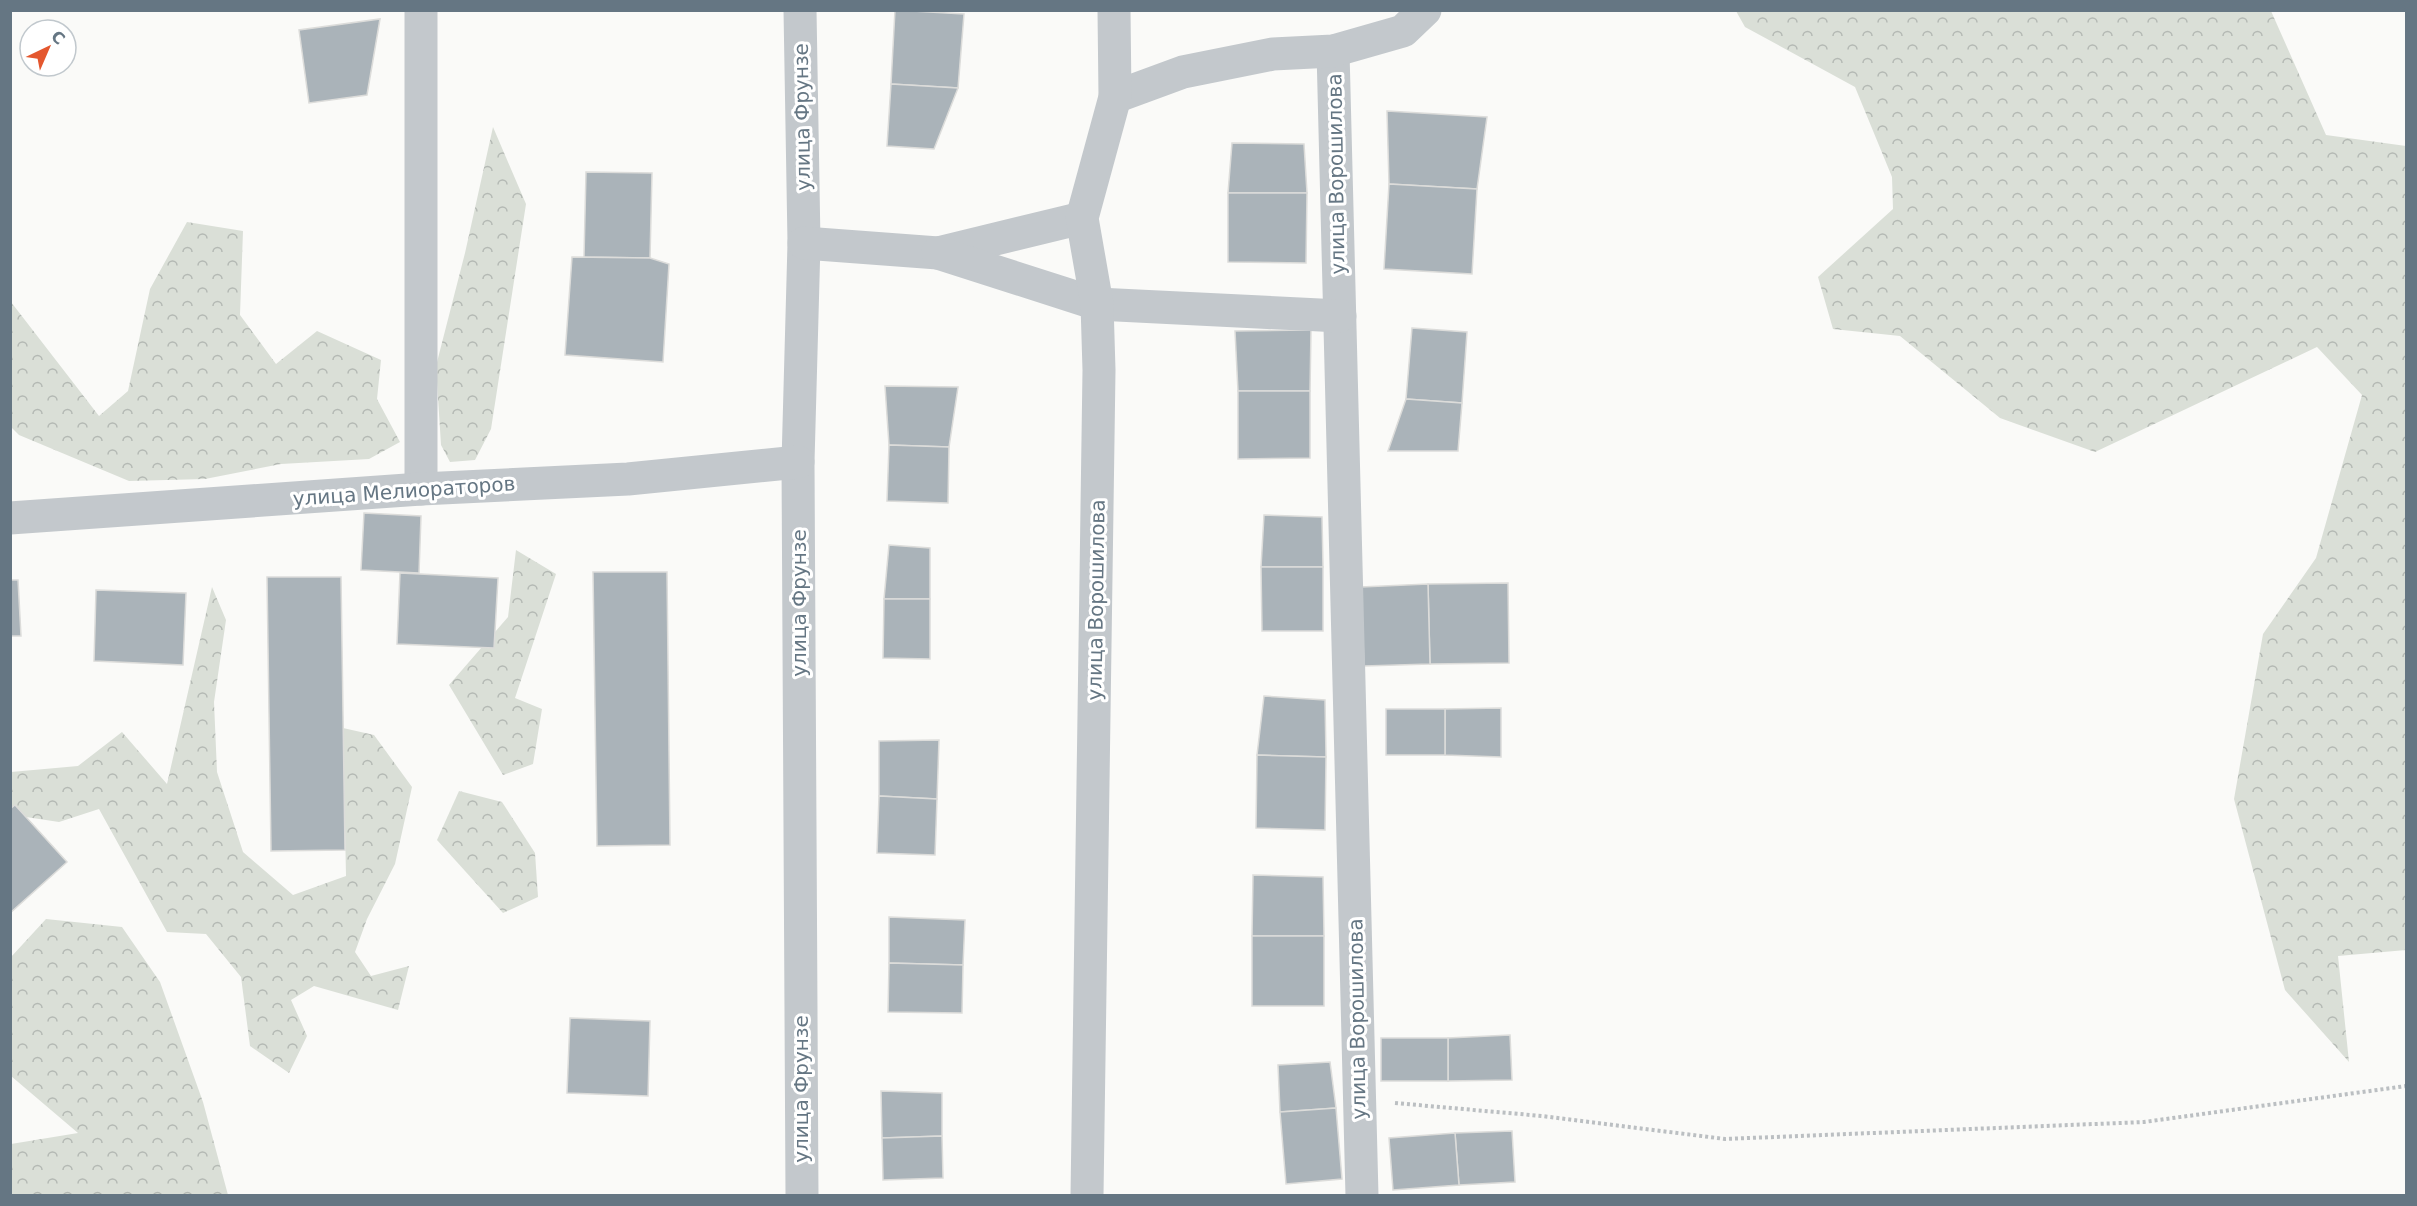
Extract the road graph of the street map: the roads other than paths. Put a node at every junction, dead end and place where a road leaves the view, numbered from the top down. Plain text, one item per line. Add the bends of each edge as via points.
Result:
1 (421, 10) edge
2 (800, 10) edge
3 (1114, 10) edge
4 (1425, 10) edge
5 (1333, 51) junction
6 (1115, 97) junction
7 (1082, 218) junction
8 (804, 243) junction
9 (938, 253) junction
10 (1097, 304) junction
11 (1340, 316) junction
12 (798, 462) junction
13 (421, 489) junction
14 (10, 518) edge
15 (802, 1196) edge
16 (1087, 1196) edge
17 (1362, 1196) edge

1 - 13 street
2 - 8 street, улица Фрунзе
3 - 6 street, улица Ворошилова
4 - 5 street via 1403,31
5 - 6 street via 1273,54 1183,72
5 - 11 street, улица Ворошилова
6 - 7 street, улица Ворошилова
7 - 9 street
7 - 10 street, улица Ворошилова
8 - 9 street
8 - 12 street, улица Фрунзе
9 - 10 street
10 - 11 street
10 - 16 street, улица Ворошилова
11 - 17 street, улица Ворошилова
12 - 13 street, улица Мелиораторов via 628,479
12 - 15 street, улица Фрунзе
13 - 14 street, улица Мелиораторов

